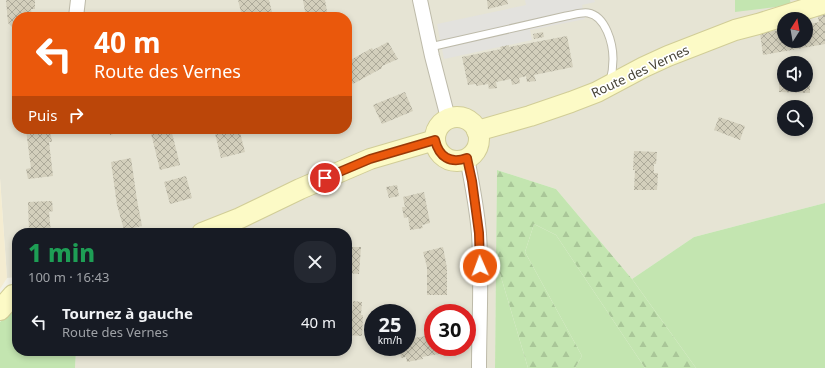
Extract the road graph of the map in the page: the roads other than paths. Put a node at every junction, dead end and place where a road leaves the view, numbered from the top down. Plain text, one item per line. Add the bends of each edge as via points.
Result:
1 (78, 0) edge
2 (420, 0) edge
3 (825, 3) edge
4 (77, 12) edge
5 (430, 47) junction
6 (603, 89) junction
7 (448, 118) junction
8 (477, 131) junction
9 (435, 140) junction
10 (467, 158) junction
11 (215, 228) edge
12 (10, 295) edge
13 (0, 310) edge
14 (479, 368) edge

1 - 4 street
2 - 5 street
3 - 6 main road, Route des Vernes via 758,24 739,36 644,77 615,88
5 - 6 lane via 588,13 601,22 610,40 612,68
5 - 7 street
6 - 8 main road, Route des Vernes via 530,116
7 - 8 main road via 468,120
7 - 9 main road via 438,127
8 - 10 main road via 476,150
9 - 10 main road via 436,148 446,158 460,161
9 - 11 main road via 370,159
10 - 14 street via 479,233
12 - 13 main road

